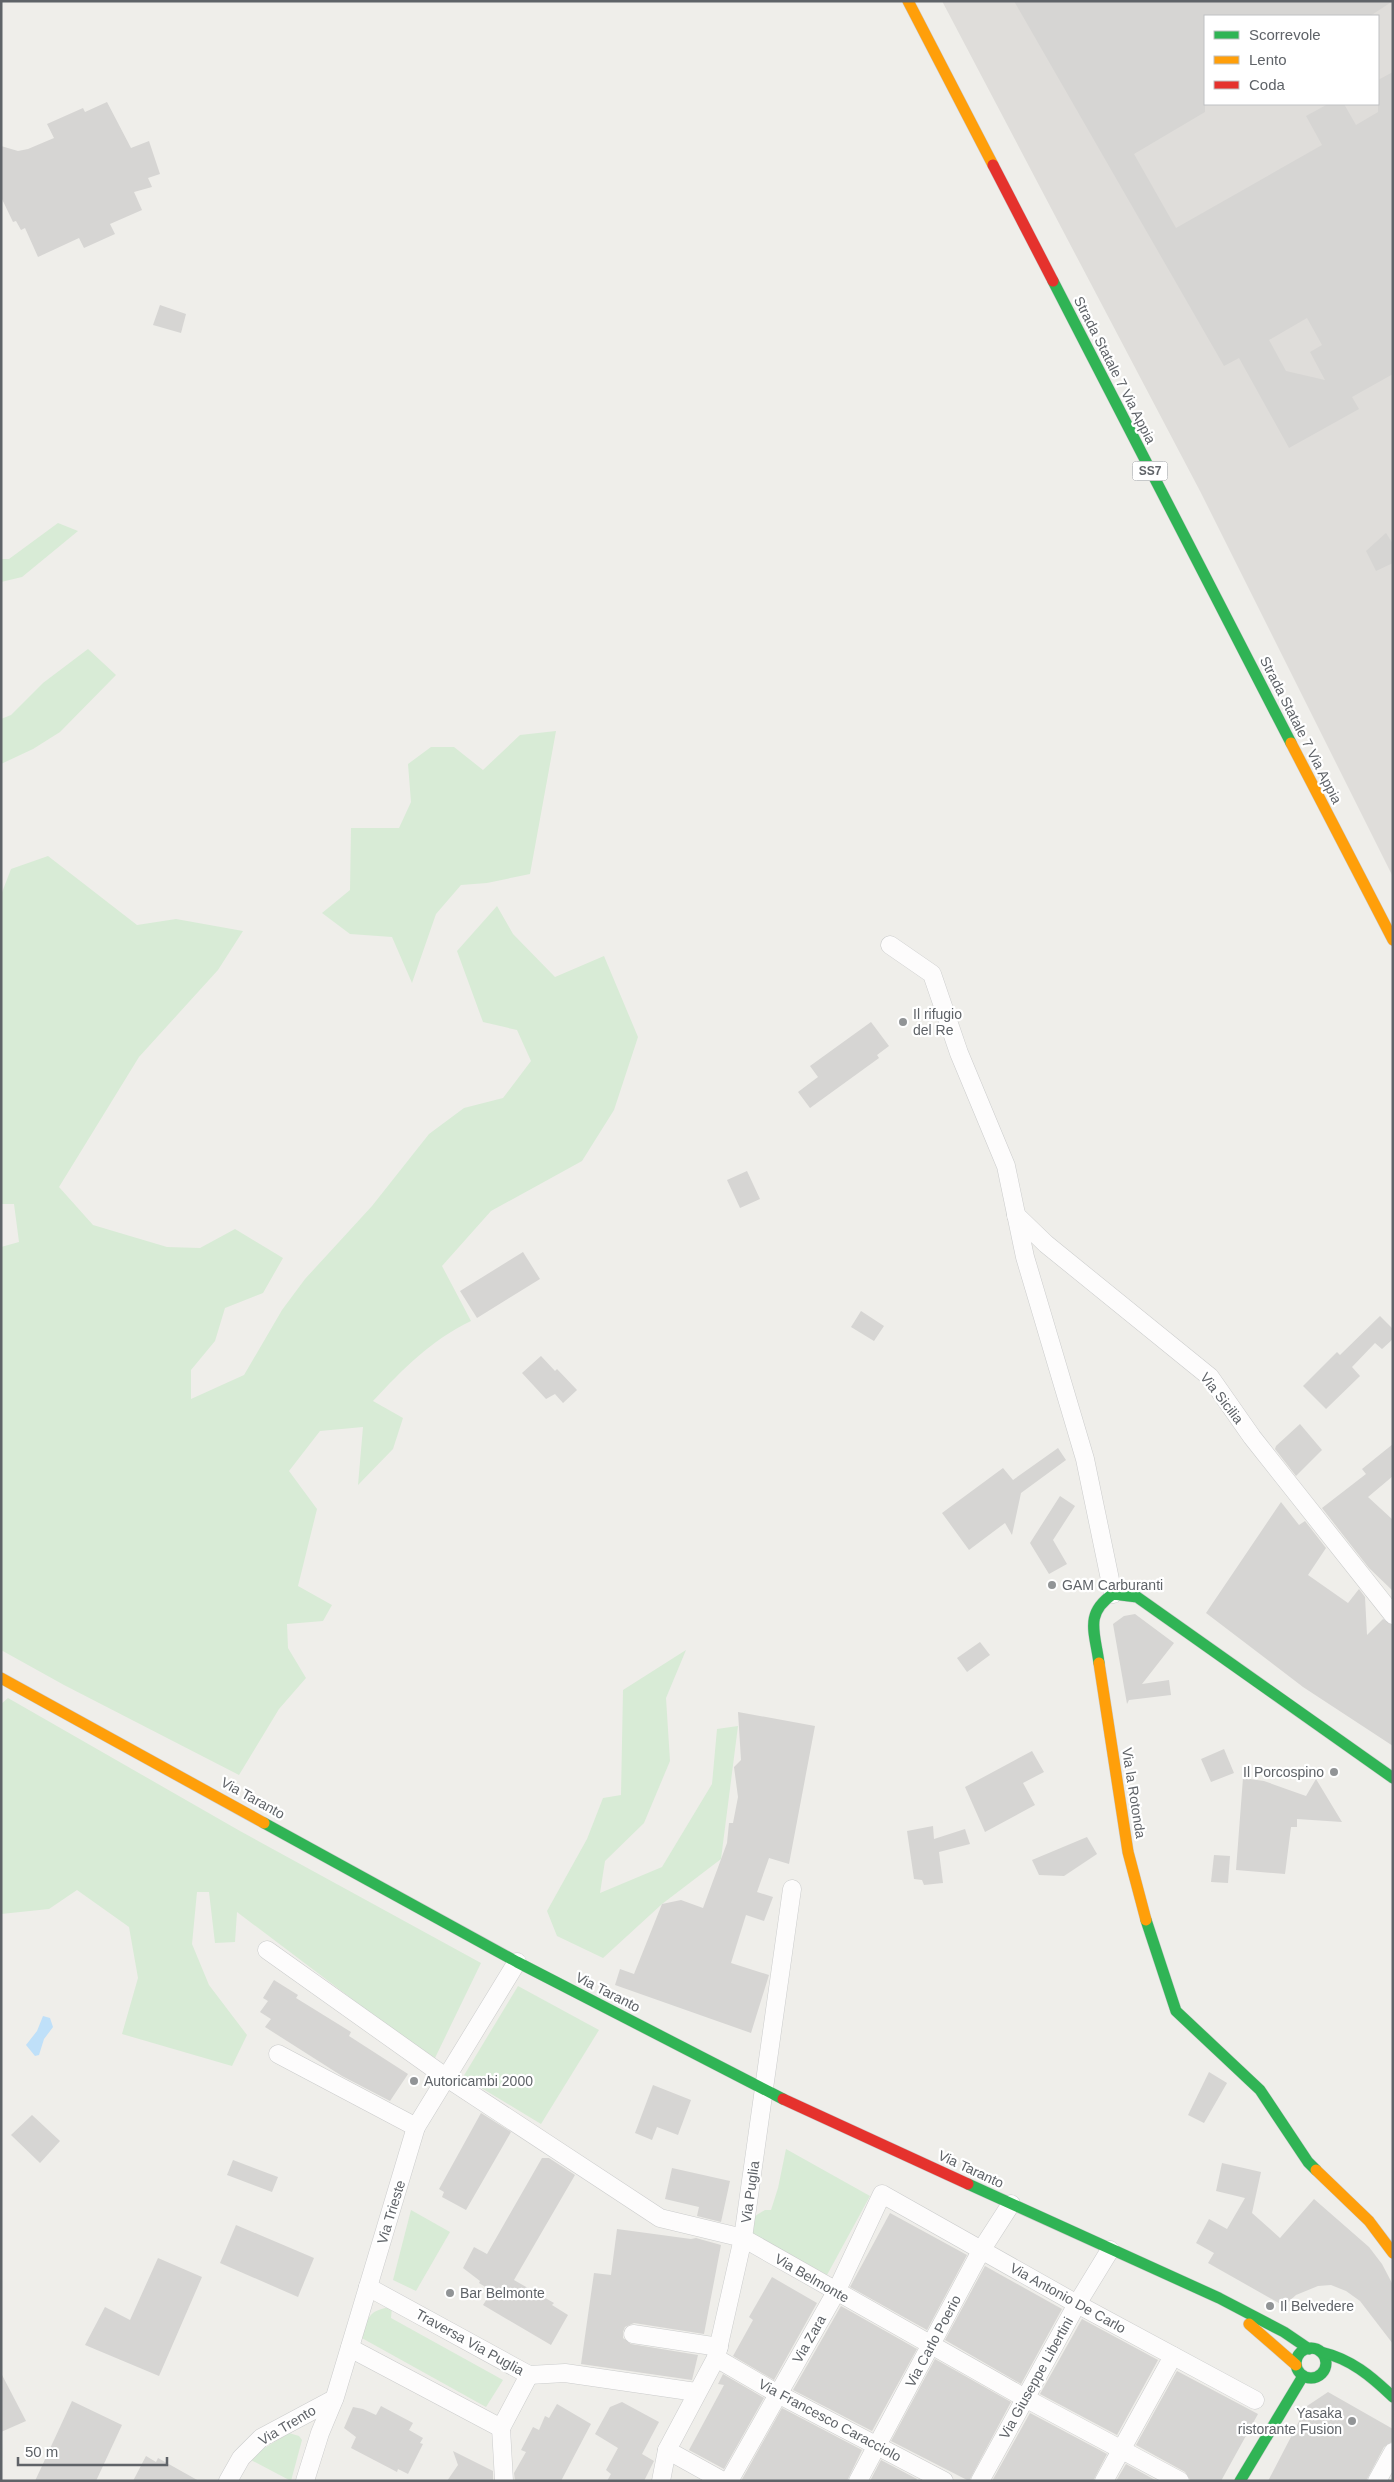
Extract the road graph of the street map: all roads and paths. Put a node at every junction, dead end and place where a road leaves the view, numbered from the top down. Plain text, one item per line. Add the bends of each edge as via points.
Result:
1 (908, 1) edge
2 (1393, 940) edge
3 (890, 945) dead end
4 (1016, 1215) junction
5 (1113, 1594) junction
6 (1393, 1615) edge
7 (3, 1679) edge
8 (1393, 1778) edge
9 (792, 1889) dead end
10 (267, 1950) dead end
11 (517, 1962) junction
12 (278, 2054) dead end
13 (446, 2078) junction
14 (764, 2090) junction
15 (416, 2127) junction
16 (882, 2194) joint
17 (1011, 2204) junction
18 (744, 2238) junction
19 (982, 2249) junction
20 (1110, 2250) junction
21 (1393, 2253) edge
22 (368, 2286) junction
23 (836, 2292) junction
24 (1218, 2298) junction
25 (1077, 2304) junction
26 (633, 2334) dead end
27 (931, 2344) junction
28 (350, 2348) junction
29 (1309, 2349) junction
30 (1321, 2352) junction
31 (718, 2353) junction
32 (1173, 2356) junction
33 (1296, 2365) junction
34 (529, 2374) junction
35 (1322, 2374) junction
36 (1336, 2375) dead end
37 (1303, 2376) junction
38 (1368, 2390) dead end
39 (696, 2392) junction
40 (778, 2394) junction
41 (1393, 2397) edge
42 (1025, 2398) junction
43 (334, 2399) junction
44 (1256, 2400) dead end
45 (1393, 2403) edge
46 (287, 2424) junction
47 (501, 2428) junction
48 (320, 2434) junction
49 (877, 2446) junction
50 (1122, 2448) junction
51 (667, 2450) junction
52 (1393, 2452) edge
53 (228, 2481) edge
54 (305, 2481) edge
55 (504, 2481) edge
56 (661, 2481) edge
57 (723, 2481) edge
58 (729, 2481) edge
59 (858, 2481) edge
60 (944, 2481) edge
61 (980, 2481) edge
62 (1104, 2481) edge
63 (1180, 2481) edge
64 (1240, 2481) edge
65 (1377, 2481) edge

1 - 2 main road, Strada Statale 7 Via Appia / SS7
3 - 4 street via 932,974 959,1053 1006,1166
4 - 5 street via 1085,1459
4 - 6 street, Via Sicilia via 1046,1244 1210,1378 1293,1490
5 - 8 main road via 1137,1597
5 - 21 main road, Via la Rotonda via 1100,1604 1093,1620 1128,1852 1176,2011 1260,2090 1308,2162 1369,2221
7 - 11 main road, Via Taranto
9 - 14 street, Via Puglia
10 - 13 street, Via Belmonte
11 - 13 street, Via Trieste
11 - 14 main road, Via Taranto
12 - 15 street
13 - 15 street, Via Trieste
13 - 18 street, Via Belmonte via 660,2218
14 - 17 main road, Via Taranto
14 - 18 street, Via Puglia
15 - 22 street, Via Trieste
16 - 19 street, Via Antonio De Carlo
16 - 23 street, Via Zara
17 - 19 street, Via Carlo Poerio
17 - 20 main road, Via Taranto
18 - 23 street, Via Belmonte
18 - 31 street, Via Puglia
19 - 25 street, Via Antonio De Carlo
19 - 27 street, Via Carlo Poerio
20 - 24 main road, Via Taranto
20 - 25 street, Via Giuseppe Libertini
22 - 28 street, Via Trieste
22 - 34 street, Traversa Via Puglia
23 - 27 street, Via Belmonte
23 - 40 street, Via Zara
24 - 29 main road, Via Taranto via 1284,2332
24 - 33 main road, Via Taranto
25 - 32 street, Via Antonio De Carlo
25 - 42 street, Via Giuseppe Libertini
26 - 31 street
27 - 42 street, Via Belmonte
27 - 49 street, Via Carlo Poerio
28 - 43 street, Via Trieste
28 - 47 street
29 - 30 main road
29 - 33 main road via 1298,2356
30 - 35 main road via 1326,2366
30 - 41 main road via 1342,2356 1375,2379
31 - 39 street, Via Puglia
31 - 40 street, Via Francesco Caracciolo
32 - 44 street, Via Antonio De Carlo
32 - 50 street
33 - 37 main road
34 - 39 street, Traversa Via Puglia via 566,2373
34 - 47 street
35 - 36 main road
35 - 37 main road via 1310,2378
37 - 64 main road
38 - 45 main road
39 - 51 street, Via Puglia
40 - 49 street, Via Francesco Caracciolo
40 - 58 street, Via Zara
42 - 50 street, Via Belmonte
42 - 61 street, Via Giuseppe Libertini
43 - 46 street, Via Trento
43 - 48 street, Via Trieste
46 - 48 street via 301,2422 315,2426
46 - 53 street, Via Trento via 261,2438 241,2458
47 - 55 street
48 - 54 street, Via Trieste
49 - 59 street, Via Carlo Poerio
49 - 60 street, Via Francesco Caracciolo
50 - 62 street
50 - 63 street, Via Belmonte
51 - 56 street, Via Puglia
51 - 57 street
52 - 65 street

